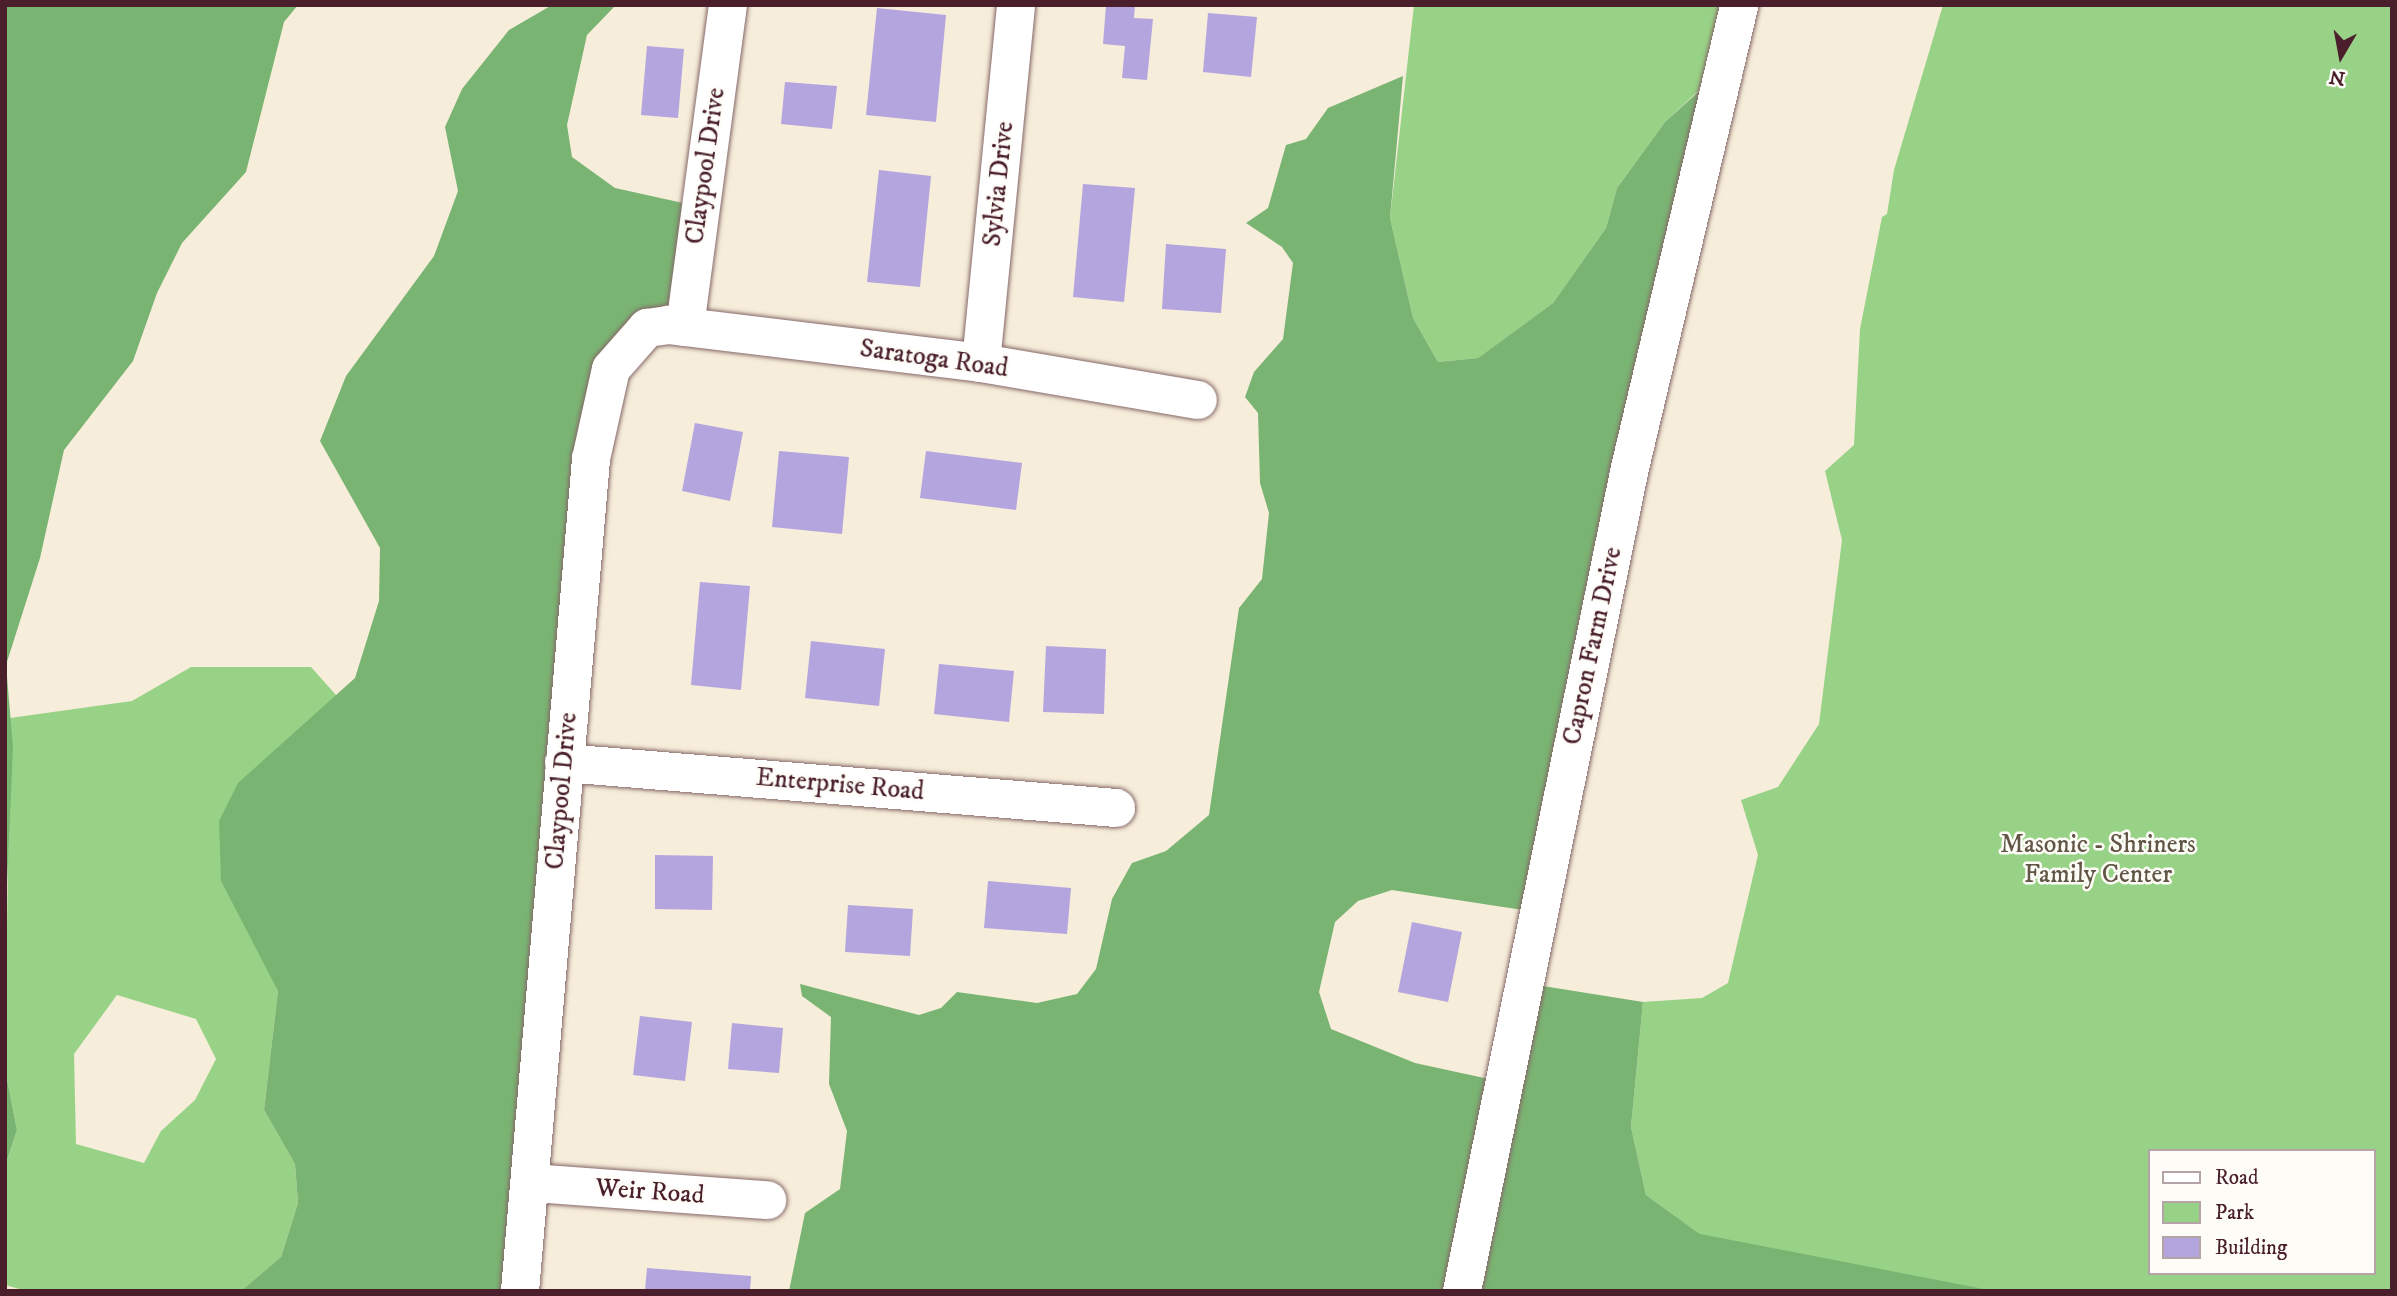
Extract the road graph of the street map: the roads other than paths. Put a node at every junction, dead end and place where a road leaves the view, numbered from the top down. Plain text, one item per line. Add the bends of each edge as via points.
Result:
1 (728, 5) edge
2 (1016, 5) edge
3 (1739, 5) edge
4 (677, 326) junction
5 (981, 363) junction
6 (1198, 400) dead end
7 (565, 763) junction
8 (1116, 808) dead end
9 (533, 1183) junction
10 (767, 1200) dead end
11 (520, 1291) edge
12 (1462, 1291) edge

1 - 4 street, Claypool Drive
2 - 5 street, Sylvia Drive
3 - 12 street, Capron Farm Drive via 1629,472
4 - 5 street, Saratoga Road
4 - 7 street, Claypool Drive via 647,328 611,369 591,460
5 - 6 street, Saratoga Road
7 - 8 street, Enterprise Road
7 - 9 street, Claypool Drive
9 - 10 street, Weir Road
9 - 11 street, Claypool Drive

